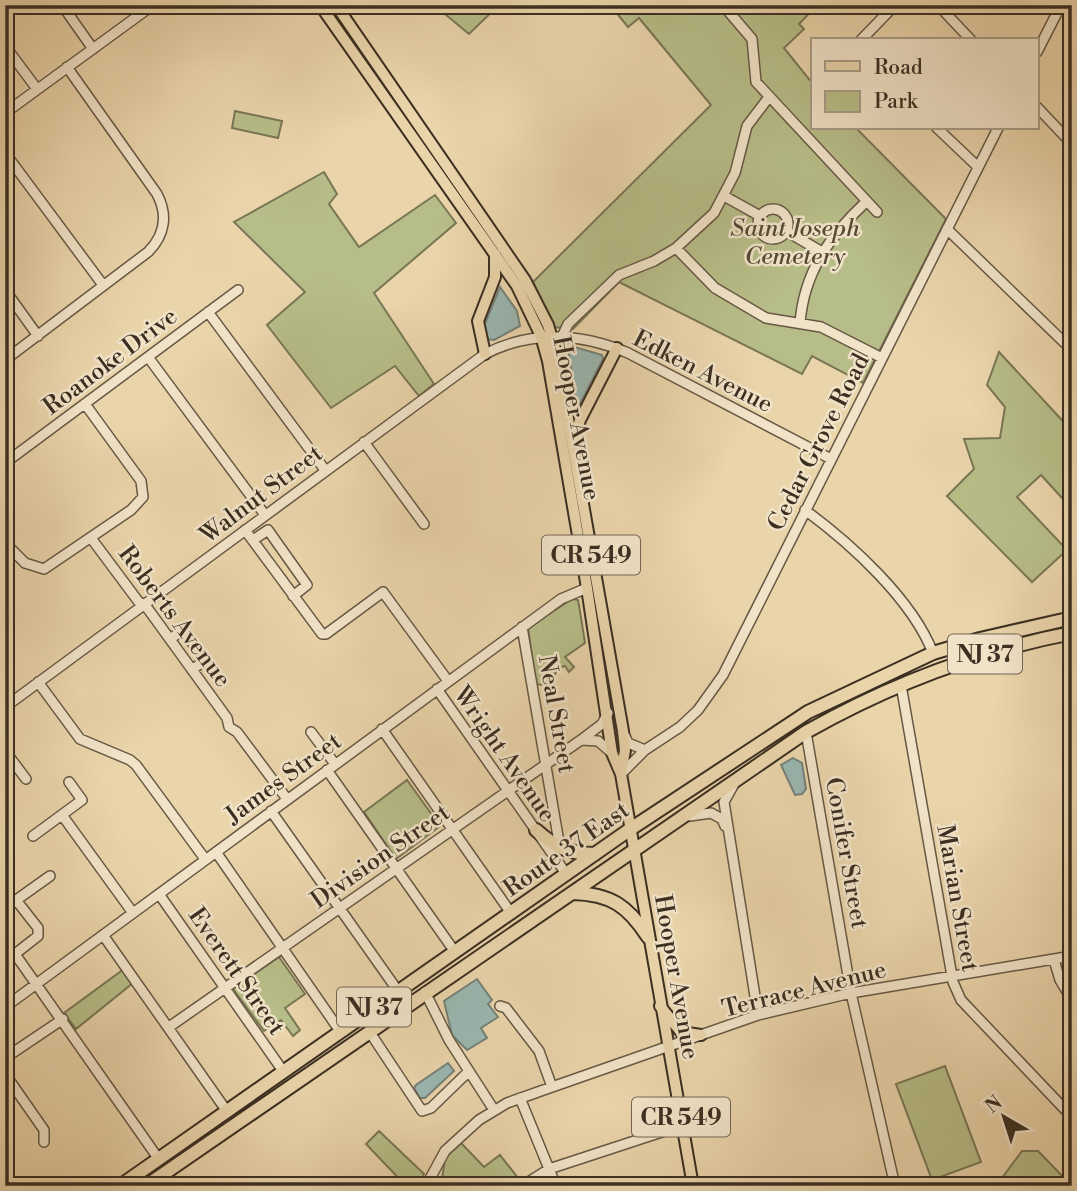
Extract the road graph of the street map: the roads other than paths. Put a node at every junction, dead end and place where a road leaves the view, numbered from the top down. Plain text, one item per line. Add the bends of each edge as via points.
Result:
1 (62, 5) edge
2 (153, 5) edge
3 (320, 5) edge
4 (723, 5) edge
5 (895, 5) edge
6 (938, 5) edge
7 (1061, 5) edge
8 (341, 8) edge
9 (359, 35) junction
10 (863, 38) edge
11 (969, 38) edge
12 (5, 46) edge
13 (93, 49) junction
14 (1038, 50) edge
15 (67, 67) junction
16 (37, 89) junction
17 (769, 97) junction
18 (1038, 108) edge
19 (5, 113) edge
20 (397, 114) junction
21 (939, 130) edge
22 (997, 130) edge
23 (1072, 144) edge
24 (5, 153) edge
25 (978, 167) junction
26 (724, 195) junction
27 (867, 201) junction
28 (877, 212) dead end
29 (760, 216) junction
30 (947, 229) junction
31 (786, 231) junction
32 (676, 248) junction
33 (822, 252) junction
34 (495, 254) junction
35 (103, 285) junction
36 (5, 290) edge
37 (238, 290) dead end
38 (208, 312) junction
39 (800, 323) junction
40 (38, 336) junction
41 (551, 337) junction
42 (617, 348) junction
43 (1072, 350) edge
44 (485, 354) junction
45 (148, 357) junction
46 (882, 358) junction
47 (5, 359) edge
48 (85, 404) junction
49 (364, 442) junction
50 (573, 447) junction
51 (831, 459) junction
52 (5, 463) edge
53 (325, 470) junction
54 (805, 510) junction
55 (265, 515) junction
56 (424, 524) dead end
57 (245, 530) junction
58 (91, 538) junction
59 (253, 540) junction
60 (5, 543) edge
61 (587, 587) junction
62 (293, 596) junction
63 (143, 605) junction
64 (1072, 618) edge
65 (523, 627) junction
66 (1072, 633) edge
67 (170, 639) junction
68 (933, 653) junction
69 (192, 670) junction
70 (449, 681) junction
71 (38, 682) junction
72 (901, 685) junction
73 (437, 689) junction
74 (5, 707) edge
75 (608, 713) junction
76 (382, 729) junction
77 (623, 731) junction
78 (311, 732) dead end
79 (806, 732) junction
80 (581, 740) junction
81 (645, 750) junction
82 (5, 751) edge
83 (612, 753) junction
84 (335, 764) junction
85 (546, 764) junction
86 (327, 770) junction
87 (621, 774) junction
88 (26, 779) dead end
89 (738, 779) junction
90 (69, 782) dead end
91 (508, 790) junction
92 (287, 799) junction
93 (271, 811) junction
94 (62, 815) junction
95 (679, 820) junction
96 (452, 829) junction
97 (727, 829) junction
98 (536, 830) junction
99 (629, 830) junction
100 (33, 836) dead end
101 (560, 848) junction
102 (633, 851) junction
103 (216, 852) junction
104 (595, 854) junction
105 (205, 859) junction
106 (394, 869) junction
107 (567, 875) junction
108 (50, 876) dead end
109 (573, 893) junction
110 (159, 894) junction
111 (16, 900) junction
112 (339, 907) junction
113 (5, 908) edge
114 (133, 913) junction
115 (511, 914) junction
116 (103, 935) junction
117 (648, 937) junction
118 (282, 948) junction
119 (455, 952) junction
120 (15, 954) junction
121 (1072, 956) edge
122 (1054, 960) junction
123 (5, 961) edge
124 (951, 976) junction
125 (37, 984) junction
126 (226, 988) junction
127 (398, 991) junction
128 (425, 992) junction
129 (851, 993) junction
130 (1072, 1000) edge
131 (500, 1006) dead end
132 (660, 1006) junction
133 (5, 1007) edge
134 (758, 1015) junction
135 (63, 1019) junction
136 (169, 1027) junction
137 (340, 1031) junction
138 (369, 1031) junction
139 (701, 1035) junction
140 (668, 1048) junction
141 (5, 1058) edge
142 (283, 1071) junction
143 (469, 1072) junction
144 (5, 1074) edge
145 (552, 1087) junction
146 (520, 1098) junction
147 (226, 1110) junction
148 (494, 1111) junction
149 (1072, 1117) edge
150 (684, 1131) junction
151 (44, 1142) dead end
152 (158, 1158) junction
153 (548, 1169) junction
154 (430, 1184) edge
155 (120, 1186) edge
156 (146, 1186) edge
157 (522, 1186) edge
158 (556, 1186) edge
159 (693, 1186) edge
160 (895, 1186) edge

1 - 13 street
2 - 13 street
3 - 20 main road, Hooper Avenue / CR 549
4 - 17 street via 752,39 754,76
5 - 10 street
6 - 11 street
7 - 14 street
8 - 9 main road, Hooper Avenue / CR 549
9 - 20 main road via 360,48
9 - 41 main road, Hooper Avenue / CR 549 via 525,280
12 - 16 street
13 - 15 street
15 - 16 street
15 - 35 street via 157,194 164,211 163,229 155,244
16 - 19 street
17 - 26 street via 747,125 736,173
17 - 27 street
18 - 23 street
20 - 34 main road, Hooper Avenue / CR 549
21 - 25 street
22 - 25 street, Cedar Grove Road
24 - 35 street
25 - 30 street, Cedar Grove Road
26 - 29 street
26 - 32 street via 714,213
27 - 28 street
27 - 33 street
29 - 31 street via 768,209 779,209 788,221
29 - 31 street via 759,230 765,237 775,239
30 - 43 street
30 - 46 street, Cedar Grove Road
31 - 33 street
32 - 39 street via 715,288 766,318
32 - 41 street via 619,275
33 - 39 street via 806,290
34 - 41 main road, Hooper Avenue / CR 549
34 - 44 main road via 495,277 478,321
35 - 40 street
36 - 40 street
37 - 38 street, Roanoke Drive
38 - 45 street, Roanoke Drive
38 - 53 street
39 - 46 street via 821,327
40 - 47 street
41 - 42 street, Edken Avenue via 580,338
41 - 44 street, Walnut Street via 507,343
41 - 50 main road, Hooper Avenue / CR 549
41 - 61 main road, Hooper Avenue / CR 549 via 548,361
42 - 50 main road via 580,420
42 - 51 street, Edken Avenue
44 - 49 street, Walnut Street
45 - 48 street, Roanoke Drive
45 - 55 street
46 - 51 street, Cedar Grove Road
48 - 52 street, Roanoke Drive
48 - 58 street via 144,491 131,510
49 - 53 street, Walnut Street
49 - 56 street
50 - 77 main road, Hooper Avenue / CR 549
51 - 54 street, Cedar Grove Road
53 - 55 street, Walnut Street
54 - 68 street via 832,530 904,603
54 - 81 street, Cedar Grove Road via 714,689 698,710
55 - 57 street, Walnut Street
57 - 59 street
57 - 63 street, Walnut Street
58 - 60 street via 44,569 25,563
58 - 63 street, Roberts Avenue
59 - 62 street
59 - 62 street via 268,530 307,585
61 - 65 street, James Street via 561,599
61 - 75 main road, Hooper Avenue / CR 549
62 - 70 street via 326,634 383,592
63 - 67 street, Roberts Avenue
63 - 71 street, Walnut Street
64 - 68 highway, Route 37 East / NJ 37
65 - 70 street, James Street
65 - 85 street, Neal Street
66 - 72 highway, Route 37 East / NJ 37 via 967,660
67 - 69 street, Roberts Avenue
67 - 69 street via 183,630 205,660
68 - 99 highway, Route 37 East / NJ 37 via 807,712
69 - 92 street, Roberts Avenue via 228,718 236,722 237,732
70 - 73 street, James Street
71 - 74 street, Walnut Street
71 - 105 street via 80,739 136,765
72 - 79 highway, Route 37 East / NJ 37
72 - 124 street, Marian Street
73 - 76 street, James Street
73 - 91 street, Wright Avenue
75 - 80 street, Division Street via 602,724
75 - 83 main road, Hooper Avenue / CR 549
76 - 84 street, James Street
76 - 96 street
77 - 81 street via 628,743
77 - 87 main road, Hooper Avenue / CR 549
78 - 84 street
79 - 89 highway, Route 37 East / NJ 37
79 - 129 street, Conifer Street
80 - 83 street via 598,741
80 - 85 street, Division Street
81 - 87 street, Cedar Grove Road
82 - 88 street
83 - 87 main road, Hooper Avenue / CR 549
84 - 86 street, James Street
85 - 91 street, Division Street
85 - 101 street, Neal Street
86 - 92 street, James Street
86 - 106 street
87 - 99 main road, Hooper Avenue / CR 549
89 - 95 highway, Route 37 East / NJ 37
89 - 97 street via 724,800
90 - 94 street via 82,800
91 - 96 street, Division Street
91 - 98 street, Wright Avenue
92 - 93 street, James Street
93 - 103 street, James Street
93 - 112 street
94 - 100 street
94 - 114 street
95 - 97 street via 709,812 722,819
95 - 102 highway, Route 37 East / NJ 37
96 - 106 street, Division Street
96 - 115 street
97 - 134 street
98 - 101 highway
98 - 107 street, Wright Avenue
99 - 102 main road, Hooper Avenue / CR 549
99 - 104 highway, Route 37 East / NJ 37
101 - 104 highway via 574,854
102 - 109 highway, Route 37 East / NJ 37
102 - 117 main road, Hooper Avenue / CR 549
103 - 105 street, James Street
103 - 118 street
104 - 107 highway, Route 37 East / NJ 37
105 - 110 street, James Street
106 - 112 street, Division Street
106 - 119 street
107 - 115 highway, Route 37 East / NJ 37
108 - 111 street
109 - 117 highway via 597,894 623,906
109 - 128 highway, Route 37 East / NJ 37
110 - 114 street, James Street
110 - 126 street, Everett Street
111 - 113 street
111 - 120 street via 38,928 38,936
112 - 118 street, Division Street
112 - 127 street
114 - 116 street, James Street
115 - 119 highway, Route 37 East / NJ 37
116 - 125 street, James Street
116 - 136 street
117 - 132 main road, Hooper Avenue / CR 549
118 - 126 street, Division Street
118 - 137 street
119 - 127 highway, Route 37 East / NJ 37
120 - 123 street
120 - 125 street
121 - 122 street, Terrace Avenue
122 - 124 street, Terrace Avenue
122 - 130 street
124 - 129 street, Terrace Avenue
124 - 149 street, Marian Street via 961,1000
125 - 133 street, James Street
125 - 135 street
126 - 136 street, Division Street
126 - 142 street, Everett Street
127 - 137 highway, Route 37 East / NJ 37
128 - 138 highway, Route 37 East / NJ 37
128 - 143 street
129 - 134 street, Terrace Avenue
129 - 160 street, Conifer Street
131 - 145 street via 539,1051
132 - 139 main road via 680,1031
132 - 140 main road, Hooper Avenue / CR 549
134 - 139 street, Terrace Avenue
135 - 141 street
135 - 152 street
136 - 147 street
137 - 142 highway, Route 37 East / NJ 37
138 - 143 street via 422,1111
138 - 156 highway, Route 37 East / NJ 37
139 - 140 street, Terrace Avenue
140 - 145 street, Terrace Avenue
140 - 150 main road, Hooper Avenue / CR 549
142 - 147 highway, Route 37 East / NJ 37
143 - 148 street
144 - 151 street via 44,1130
145 - 146 street, Terrace Avenue
146 - 148 street, Terrace Avenue
146 - 153 street
147 - 152 highway, Route 37 East / NJ 37
148 - 154 street, Terrace Avenue via 445,1151
150 - 153 street via 674,1128
150 - 159 main road, Hooper Avenue / CR 549
152 - 155 highway, Route 37 East / NJ 37
153 - 157 street
153 - 158 street

